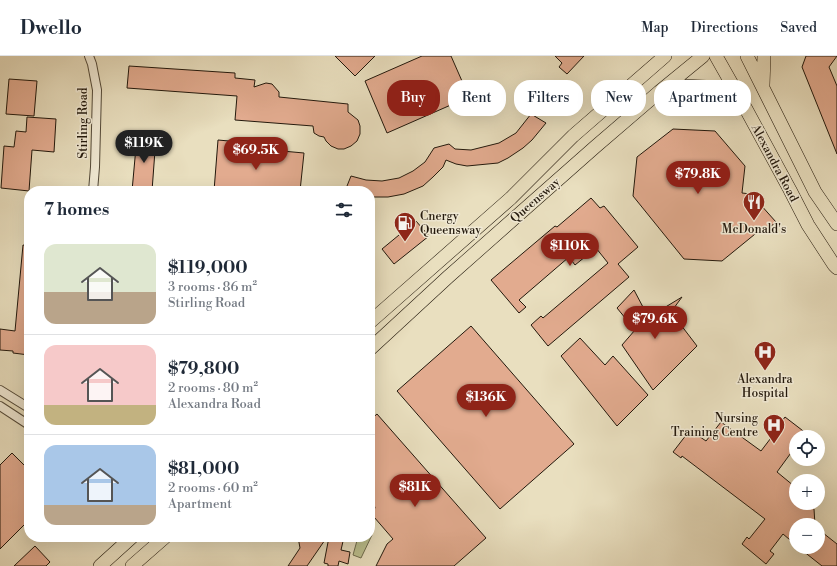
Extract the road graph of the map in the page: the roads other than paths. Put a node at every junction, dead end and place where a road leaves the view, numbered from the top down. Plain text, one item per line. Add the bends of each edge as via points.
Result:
1 (89, 56) edge
2 (655, 56) edge
3 (665, 56) edge
4 (703, 56) edge
5 (716, 56) edge
6 (747, 56) edge
7 (764, 56) edge
8 (647, 71) junction
9 (674, 80) edge
10 (730, 80) edge
11 (763, 86) junction
12 (654, 96) edge
13 (750, 116) edge
14 (93, 186) edge
15 (837, 224) edge
16 (837, 268) edge
17 (375, 318) edge
18 (375, 344) edge
19 (0, 390) edge
20 (24, 405) edge
21 (0, 406) edge
22 (24, 421) edge
23 (126, 542) edge
24 (159, 542) edge
25 (100, 566) edge
26 (132, 566) edge

1 - 14 street, Stirling Road via 97,90
2 - 8 main road
3 - 8 main road, Queensway
4 - 9 main road, Queensway
5 - 10 main road, Alexandra Road
6 - 11 main road, Alexandra Road
7 - 11 main road
8 - 17 main road, Queensway via 573,136 511,198
11 - 15 main road, Alexandra Road via 816,192
12 - 18 main road, Queensway
13 - 16 main road, Alexandra Road via 808,225
19 - 20 street
21 - 22 street
23 - 25 main road
24 - 26 main road

